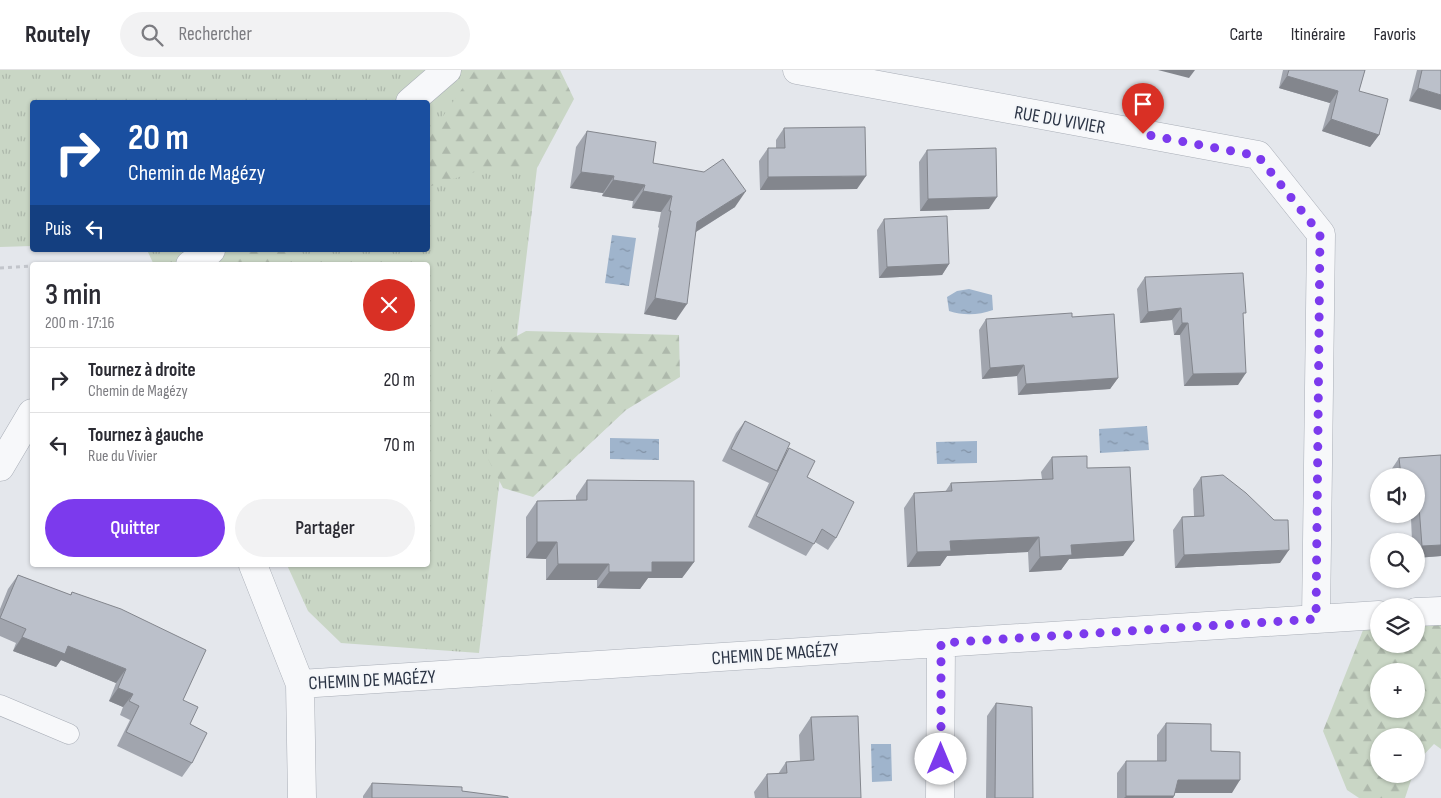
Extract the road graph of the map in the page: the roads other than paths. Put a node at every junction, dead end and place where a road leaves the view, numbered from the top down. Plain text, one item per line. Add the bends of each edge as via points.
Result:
1 (447, 70) edge
2 (797, 70) edge
3 (412, 100) edge
4 (208, 252) edge
5 (194, 262) edge
6 (30, 416) edge
7 (0, 467) edge
8 (253, 567) edge
9 (1441, 611) edge
10 (1425, 612) edge
11 (1370, 616) edge
12 (1316, 619) junction
13 (941, 643) junction
14 (300, 684) junction
15 (0, 704) edge
16 (69, 734) dead end
17 (302, 798) edge
18 (940, 798) edge

1 - 3 street
2 - 12 street, RUE DU VIVIER via 1258,156 1320,234
4 - 5 street
6 - 7 street
8 - 14 street, CHEMIN DE MAGÉZY
9 - 10 street
11 - 12 street, CHEMIN DE MAGÉZY
12 - 13 street, CHEMIN DE MAGÉZY
13 - 14 street, CHEMIN DE MAGÉZY
13 - 18 street
14 - 17 street
15 - 16 lane

